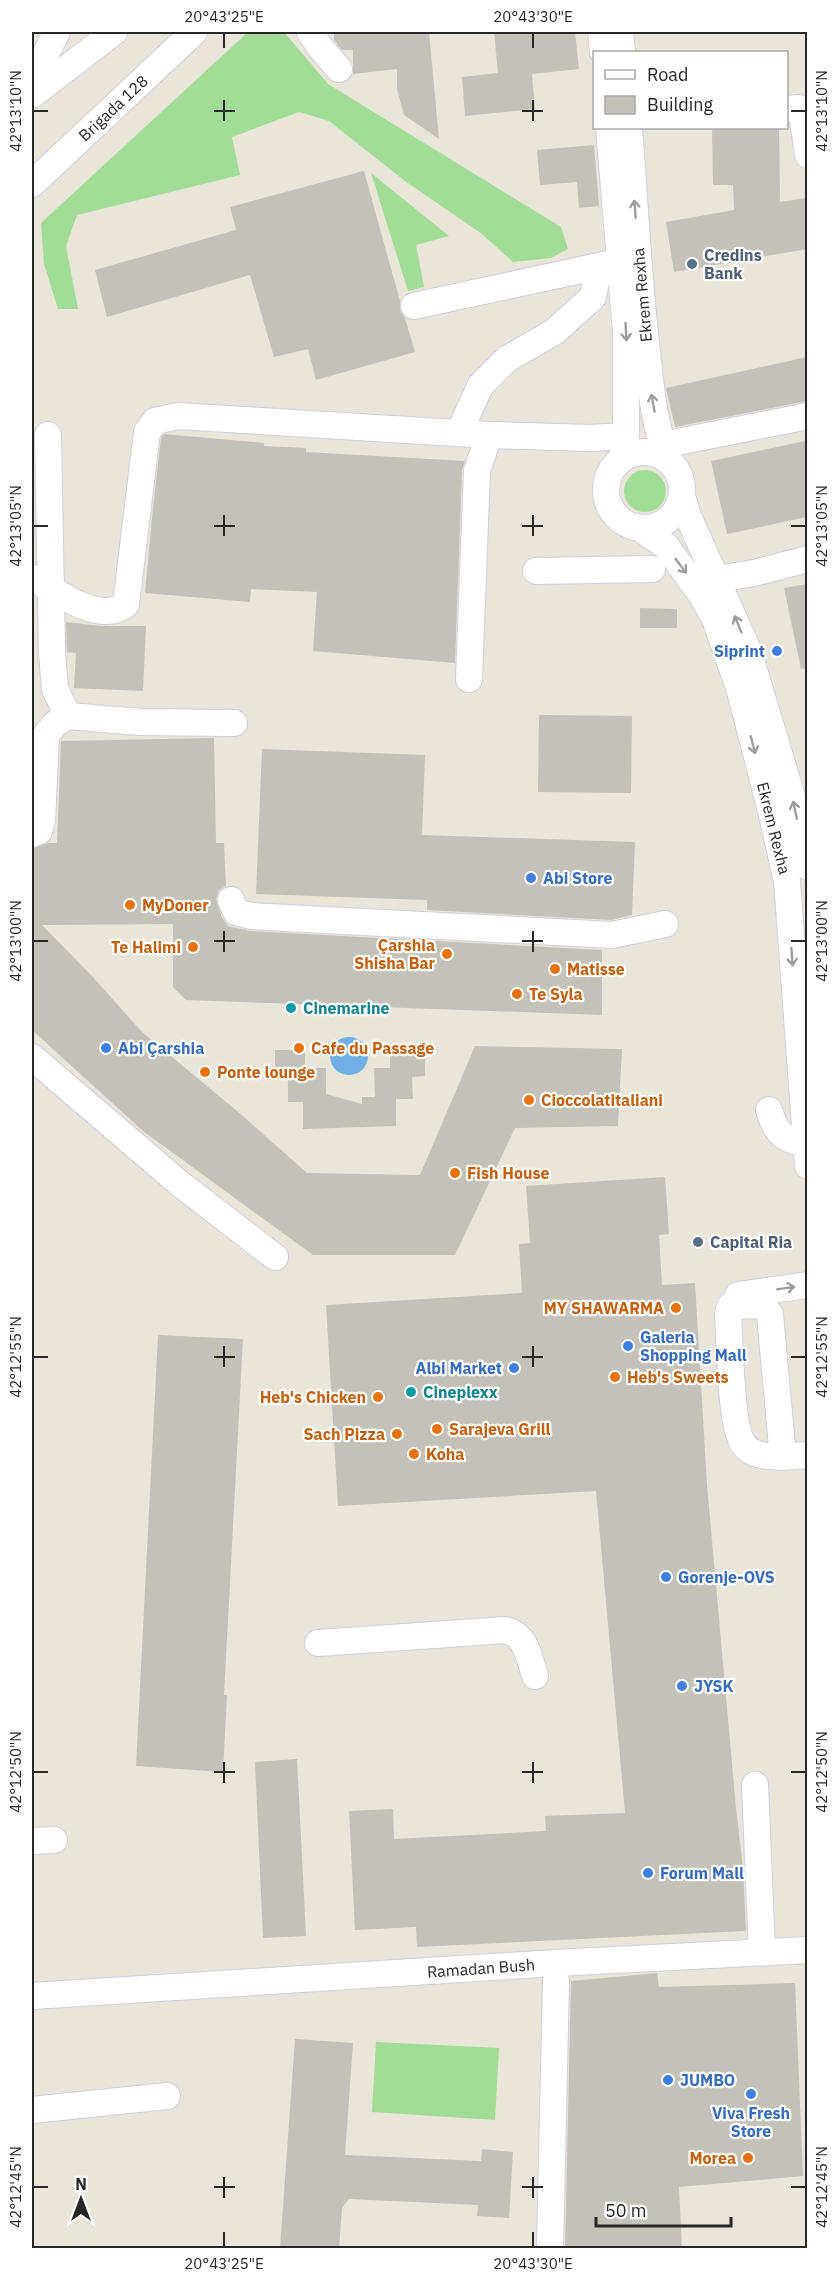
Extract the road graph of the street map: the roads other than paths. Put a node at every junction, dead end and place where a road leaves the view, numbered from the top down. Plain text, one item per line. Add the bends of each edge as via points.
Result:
1 (57, 32) edge
2 (114, 32) edge
3 (194, 32) edge
4 (310, 32) edge
5 (601, 32) edge
6 (620, 32) edge
7 (603, 51) edge
8 (622, 51) edge
9 (339, 69) dead end
10 (32, 80) edge
11 (32, 95) edge
12 (788, 109) edge
13 (609, 129) edge
14 (629, 129) edge
15 (807, 155) edge
16 (32, 184) edge
17 (610, 264) junction
18 (414, 306) dead end
19 (807, 416) edge
20 (459, 433) junction
21 (48, 435) dead end
22 (489, 435) junction
23 (624, 447) junction
24 (665, 452) junction
25 (682, 496) junction
26 (638, 527) junction
27 (807, 559) edge
28 (652, 569) dead end
29 (536, 571) dead end
30 (718, 579) junction
31 (41, 583) edge
32 (469, 679) dead end
33 (68, 716) junction
34 (234, 723) dead end
35 (32, 834) edge
36 (807, 867) edge
37 (231, 900) dead end
38 (665, 924) dead end
39 (32, 1057) edge
40 (769, 1110) dead end
41 (806, 1155) edge
42 (274, 1257) dead end
43 (807, 1285) edge
44 (730, 1306) junction
45 (795, 1456) edge
46 (318, 1643) dead end
47 (535, 1676) dead end
48 (755, 1785) dead end
49 (807, 1950) edge
50 (762, 1952) junction
51 (556, 1980) dead end
52 (32, 1996) edge
53 (167, 2096) dead end
54 (32, 2110) edge
55 (550, 2248) edge

1 - 10 street
2 - 11 street
3 - 16 street, Brigada 128
4 - 9 street
5 - 7 street
6 - 8 street
12 - 15 street via 798,108 802,113
13 - 17 street, Ekrem Rexha
24 -> 14 street, Ekrem Rexha via 650,386
17 - 18 street
17 - 20 street via 593,297 554,332 507,359 480,386
17 -> 23 street, Ekrem Rexha via 627,342
19 - 24 street
20 - 22 street
20 - 31 street via 178,416 155,422 147,432 126,604 104,611 83,607
21 - 31 street
22 - 23 street via 590,438
22 - 32 street via 477,471
23 - 24 street via 633,453
23 - 26 street, Ekrem Rexha via 606,492 616,515
24 - 25 street, Ekrem Rexha via 680,476
25 - 26 street via 671,517 650,527
25 - 30 street, Ekrem Rexha
26 -> 41 street, Ekrem Rexha via 666,546 701,594 715,619 740,692 787,881
27 - 30 street
28 - 29 street
36 -> 30 street, Ekrem Rexha via 793,800 761,687
31 - 33 street via 55,688
33 - 34 street
33 - 35 street via 46,735 42,821 39,831
37 - 38 street via 237,912 251,916 612,935
39 - 42 street via 179,1184
40 - 41 street via 774,1126
44 -> 43 street via 737,1296
44 - 45 street via 763,1305 770,1315
44 - 45 street via 736,1424 743,1444 754,1454
46 - 47 street via 505,1630 523,1641
48 - 50 street
49 - 50 street, Ramadan Bush
50 - 52 street, Ramadan Bush
51 - 55 street
53 - 54 street

